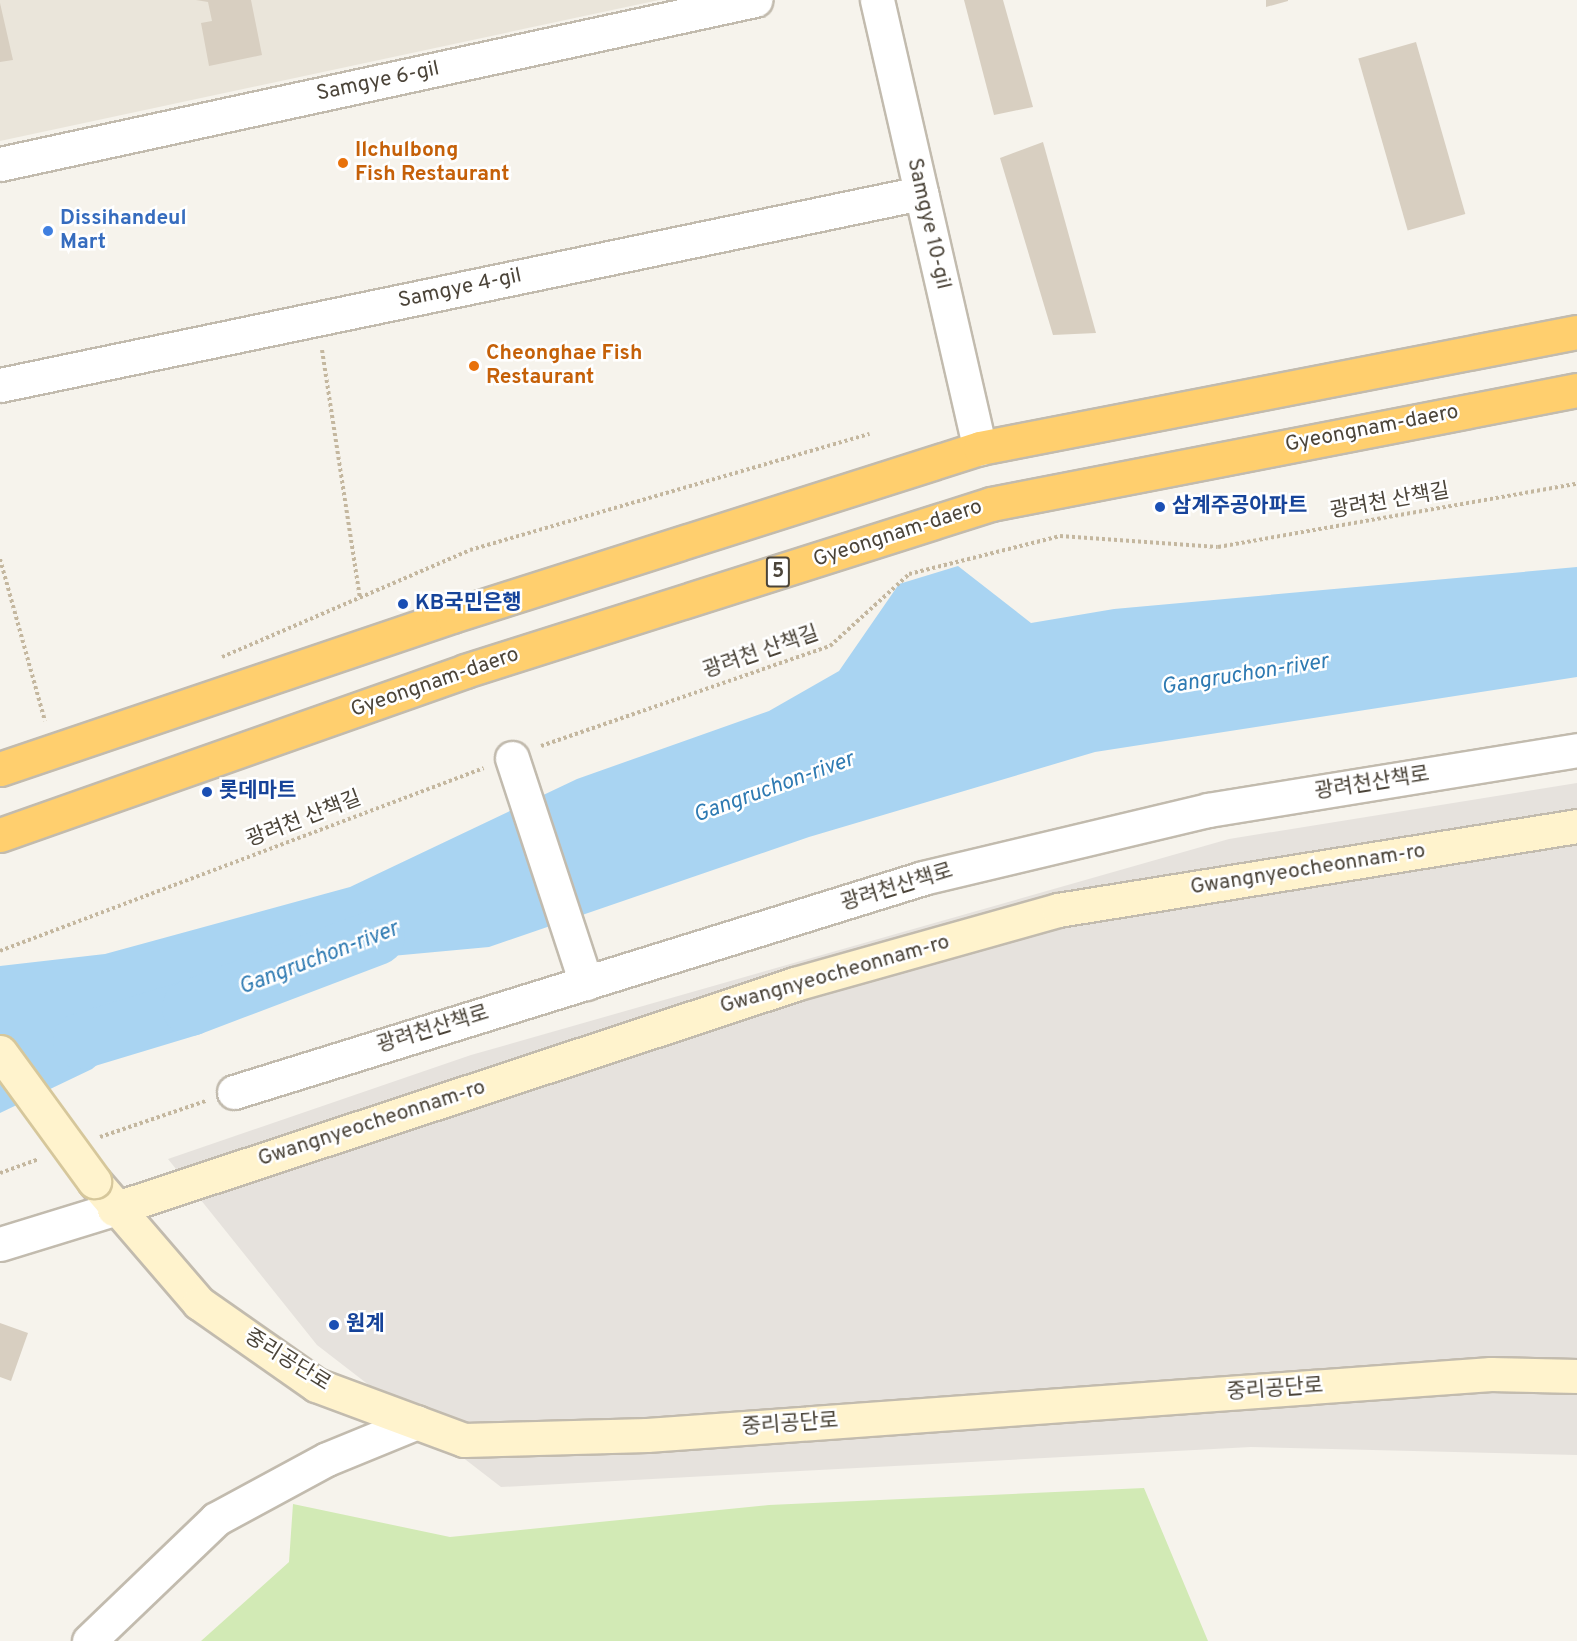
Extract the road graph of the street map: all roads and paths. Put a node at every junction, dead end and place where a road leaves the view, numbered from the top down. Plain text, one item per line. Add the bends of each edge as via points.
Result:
1 (755, 0) edge
2 (877, 0) edge
3 (0, 164) edge
4 (921, 193) junction
5 (317, 319) junction
6 (1577, 332) edge
7 (0, 385) edge
8 (1577, 390) edge
9 (870, 434) dead end
10 (980, 447) junction
11 (1577, 484) edge
12 (0, 559) edge
13 (360, 599) junction
14 (209, 662) dead end
15 (48, 730) dead end
16 (1577, 750) edge
17 (512, 758) junction
18 (0, 769) edge
19 (1577, 826) edge
20 (0, 835) edge
21 (0, 951) edge
22 (585, 983) junction
23 (0, 1052) edge
24 (234, 1092) joint
25 (96, 1139) dead end
26 (43, 1157) dead end
27 (0, 1173) edge
28 (114, 1209) junction
29 (0, 1244) edge
30 (1577, 1376) edge
31 (417, 1422) junction
32 (89, 1641) edge

1 - 3 street, Samgye 6-gil
2 - 4 street, Samgye 10-gil
4 - 5 street, Samgye 4-gil
4 - 10 street, Samgye 10-gil
5 - 7 street, Samgye 4-gil
5 - 13 path
6 - 10 highway
8 - 20 highway, Gyeongnam-daero / 5 via 991,504 465,671
9 - 13 path via 470,550
10 - 18 highway via 452,616
11 - 17 path, 광려천 산책길 via 1218,547 1060,536 909,574 830,646
12 - 15 path
13 - 14 path
16 - 22 street, 광려천산책로 via 1208,810 922,878
17 - 21 path, 광려천 산책길
17 - 22 street
19 - 28 street, Gwangnyeocheonnam-ro via 1058,910 795,984
22 - 24 street, 광려천산책로
23 - 28 street, 중리공단로, bridge
24 - 25 path
26 - 27 path
28 - 29 street
28 - 31 street, 중리공단로 via 199,1303 316,1384
30 - 31 street, 중리공단로 via 1491,1374 647,1434 464,1440
31 - 32 street via 327,1459 216,1519

